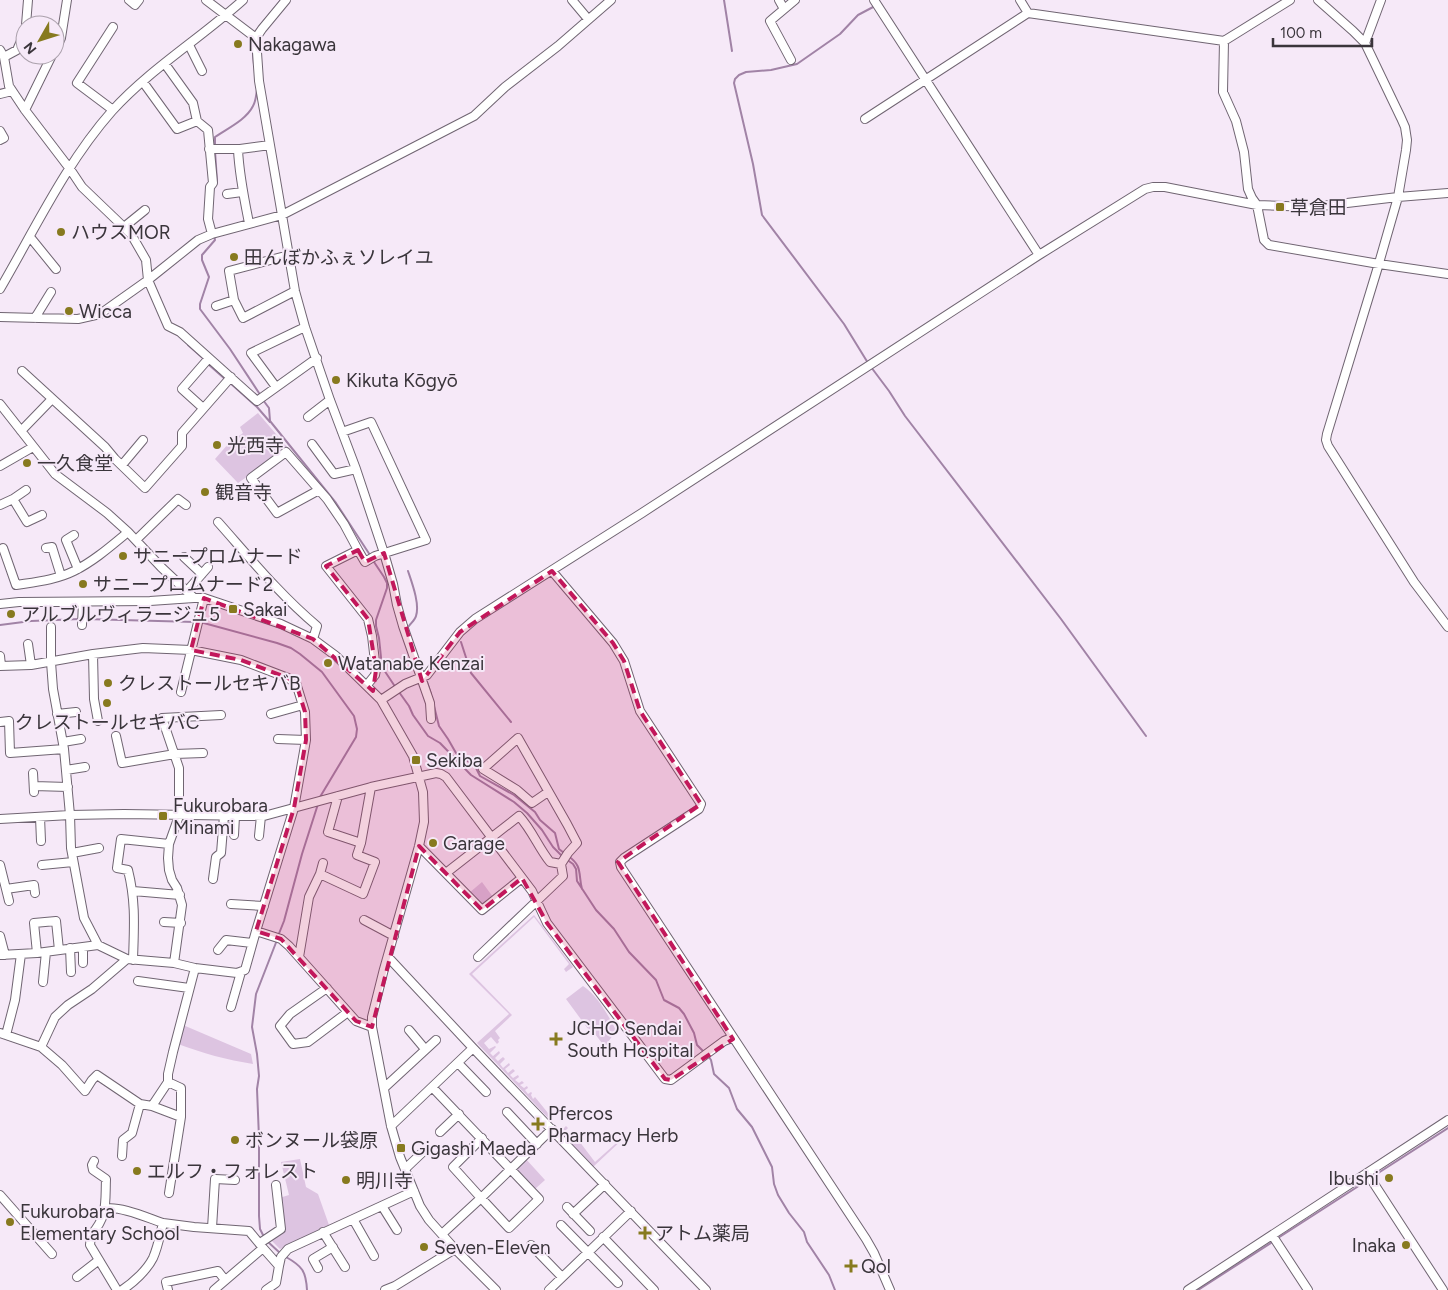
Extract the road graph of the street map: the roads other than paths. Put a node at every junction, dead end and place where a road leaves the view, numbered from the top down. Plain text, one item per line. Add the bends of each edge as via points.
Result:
1 (28, 0) edge
2 (67, 0) edge
3 (129, 0) edge
4 (139, 0) edge
5 (206, 0) edge
6 (243, 0) edge
7 (286, 0) edge
8 (572, 0) edge
9 (611, 0) edge
10 (779, 0) edge
11 (795, 0) edge
12 (874, 0) edge
13 (1020, 0) edge
14 (1290, 0) edge
15 (1318, 0) edge
16 (1381, 0) edge
17 (784, 9) junction
18 (1028, 13) junction
19 (27, 15) edge
20 (65, 15) edge
21 (227, 15) junction
22 (588, 19) junction
23 (113, 27) dead end
24 (256, 38) junction
25 (1224, 41) junction
26 (1365, 42) junction
27 (189, 45) junction
28 (15, 51) edge
29 (2, 54) edge
30 (791, 60) dead end
31 (165, 64) junction
32 (47, 65) edge
33 (202, 71) dead end
34 (925, 81) junction
35 (143, 82) junction
36 (12, 91) junction
37 (0, 94) edge
38 (25, 110) junction
39 (113, 110) junction
40 (865, 119) dead end
41 (197, 121) junction
42 (0, 131) edge
43 (0, 140) edge
44 (270, 145) junction
45 (213, 148) junction
46 (238, 149) junction
47 (70, 169) junction
48 (242, 192) junction
49 (1448, 193) edge
50 (227, 194) dead end
51 (1398, 197) junction
52 (1257, 205) junction
53 (145, 210) dead end
54 (282, 215) junction
55 (249, 223) junction
56 (124, 227) junction
57 (213, 234) junction
58 (30, 237) junction
59 (289, 254) junction
60 (1039, 255) junction
61 (1379, 264) junction
62 (56, 269) dead end
63 (1448, 274) edge
64 (148, 280) junction
65 (0, 289) edge
66 (295, 291) junction
67 (51, 292) dead end
68 (234, 300) junction
69 (216, 306) dead end
70 (0, 317) edge
71 (35, 318) junction
72 (305, 327) junction
73 (317, 358) junction
74 (207, 361) junction
75 (22, 371) dead end
76 (228, 380) junction
77 (276, 387) junction
78 (52, 399) junction
79 (330, 400) junction
80 (0, 404) edge
81 (203, 408) junction
82 (3, 414) edge
83 (308, 417) dead end
84 (21, 431) junction
85 (342, 432) junction
86 (143, 440) dead end
87 (312, 444) dead end
88 (33, 447) junction
89 (122, 465) junction
90 (0, 466) edge
91 (356, 470) junction
92 (26, 490) dead end
93 (319, 490) junction
94 (13, 499) junction
95 (0, 505) edge
96 (186, 505) dead end
97 (42, 515) dead end
98 (218, 522) dead end
99 (128, 532) junction
100 (74, 535) dead end
101 (136, 540) junction
102 (3, 548) dead end
103 (46, 548) dead end
104 (358, 550) junction
105 (384, 553) junction
106 (184, 557) dead end
107 (78, 569) junction
108 (552, 571) junction
109 (61, 576) junction
110 (187, 591) junction
111 (194, 598) junction
112 (204, 598) junction
113 (82, 602) junction
114 (0, 604) edge
115 (82, 625) dead end
116 (51, 627) dead end
117 (1448, 627) edge
118 (313, 639) junction
119 (28, 644) dead end
120 (191, 650) junction
121 (93, 654) junction
122 (0, 656) edge
123 (51, 662) junction
124 (31, 665) junction
125 (0, 666) edge
126 (421, 678) junction
127 (367, 685) junction
128 (181, 692) dead end
129 (381, 700) junction
130 (303, 705) junction
131 (76, 712) dead end
132 (57, 714) junction
133 (221, 714) dead end
134 (271, 714) dead end
135 (431, 719) dead end
136 (0, 722) edge
137 (98, 722) dead end
138 (116, 736) dead end
139 (81, 739) dead end
140 (278, 739) dead end
141 (306, 740) junction
142 (63, 746) junction
143 (203, 753) dead end
144 (175, 754) junction
145 (85, 767) dead end
146 (66, 770) junction
147 (33, 773) dead end
148 (420, 777) junction
149 (68, 787) junction
150 (371, 787) junction
151 (548, 792) junction
152 (338, 796) junction
153 (294, 808) junction
154 (70, 815) junction
155 (179, 816) junction
156 (224, 816) junction
157 (235, 816) junction
158 (261, 816) junction
159 (40, 817) junction
160 (0, 819) edge
161 (234, 835) dead end
162 (259, 836) dead end
163 (491, 837) junction
164 (41, 840) dead end
165 (361, 843) junction
166 (169, 844) junction
167 (420, 846) junction
168 (99, 848) dead end
169 (72, 853) junction
170 (74, 862) junction
171 (323, 863) dead end
172 (562, 863) junction
173 (0, 865) edge
174 (42, 865) dead end
175 (446, 873) junction
176 (320, 874) junction
177 (522, 878) junction
178 (213, 879) dead end
179 (6, 889) junction
180 (133, 890) junction
181 (35, 894) dead end
182 (180, 895) junction
183 (9, 901) dead end
184 (537, 901) junction
185 (231, 904) dead end
186 (264, 906) junction
187 (364, 920) dead end
188 (164, 922) dead end
189 (180, 922) junction
190 (256, 931) junction
191 (0, 936) edge
192 (394, 936) junction
193 (252, 943) junction
194 (98, 945) junction
195 (84, 946) junction
196 (70, 948) junction
197 (59, 950) junction
198 (218, 950) dead end
199 (46, 952) junction
200 (37, 953) junction
201 (21, 954) junction
202 (2, 955) edge
203 (299, 957) junction
204 (388, 957) junction
205 (478, 957) dead end
206 (130, 960) junction
207 (83, 963) dead end
208 (174, 963) junction
209 (195, 968) junction
210 (71, 972) dead end
211 (241, 972) junction
212 (138, 981) dead end
213 (43, 982) dead end
214 (189, 988) junction
215 (327, 988) junction
216 (231, 1007) dead end
217 (348, 1012) junction
218 (372, 1027) junction
219 (409, 1030) dead end
220 (3, 1034) edge
221 (733, 1039) junction
222 (436, 1040) dead end
223 (40, 1047) junction
224 (473, 1048) junction
225 (425, 1049) junction
226 (458, 1062) junction
227 (168, 1082) junction
228 (432, 1087) junction
229 (384, 1088) junction
230 (486, 1092) dead end
231 (140, 1104) junction
232 (152, 1106) junction
233 (507, 1112) dead end
234 (459, 1114) junction
235 (181, 1117) junction
236 (1448, 1120) edge
237 (391, 1126) junction
238 (552, 1129) junction
239 (440, 1132) dead end
240 (482, 1138) junction
241 (537, 1144) junction
242 (426, 1149) dead end
243 (122, 1156) dead end
244 (94, 1161) dead end
245 (510, 1168) junction
246 (405, 1169) junction
247 (1370, 1176) junction
248 (235, 1180) dead end
249 (605, 1184) junction
250 (276, 1185) dead end
251 (414, 1191) junction
252 (169, 1193) dead end
253 (0, 1195) edge
254 (481, 1198) junction
255 (382, 1206) junction
256 (567, 1207) dead end
257 (104, 1209) junction
258 (631, 1211) junction
259 (573, 1214) junction
260 (353, 1219) junction
261 (163, 1223) junction
262 (561, 1225) dead end
263 (212, 1228) junction
264 (397, 1230) dead end
265 (590, 1231) dead end
266 (323, 1232) junction
267 (442, 1234) junction
268 (604, 1237) junction
269 (1275, 1239) junction
270 (263, 1243) junction
271 (531, 1245) dead end
272 (333, 1247) junction
273 (455, 1249) junction
274 (588, 1252) junction
275 (52, 1254) dead end
276 (374, 1256) dead end
277 (99, 1260) junction
278 (214, 1263) dead end
279 (279, 1266) junction
280 (345, 1267) dead end
281 (318, 1268) dead end
282 (218, 1271) junction
283 (77, 1277) dead end
284 (562, 1277) junction
285 (225, 1280) junction
286 (276, 1282) junction
287 (618, 1283) dead end
288 (396, 1288) edge
289 (118, 1289) edge
290 (168, 1290) edge
291 (214, 1290) edge
292 (266, 1290) edge
293 (281, 1290) edge
294 (385, 1290) edge
295 (496, 1290) edge
296 (549, 1290) edge
297 (654, 1290) edge
298 (706, 1290) edge
299 (890, 1290) edge
300 (1188, 1290) edge
301 (1308, 1290) edge
302 (1443, 1290) edge

1 - 19 street
2 - 20 street
3 - 4 street via 135,5
5 - 21 street
6 - 21 street
7 - 24 street
8 - 22 street
9 - 22 street
10 - 17 street
11 - 17 street
12 - 34 street
13 - 18 street
14 - 25 street
15 - 26 street
16 - 26 street
17 - 30 street via 770,21
18 - 25 street
18 - 34 street
21 - 24 street
21 - 27 street
22 - 54 street via 474,116
23 - 39 street via 77,83
24 - 44 street via 259,81
25 - 52 street via 1223,92 1236,121 1248,189
26 - 51 street via 1405,127 1406,150
27 - 31 street
27 - 33 street
28 - 29 street
29 - 36 street
31 - 35 street
31 - 41 street via 193,103
32 - 38 street
34 - 40 street
34 - 60 street
35 - 39 street
35 - 41 street via 177,130
36 - 37 street
36 - 38 street
38 - 47 street
39 - 47 street
41 - 45 street via 208,130
42 - 43 street via 4,138
44 - 46 street
44 - 54 street
45 - 46 street
45 - 57 street via 208,219
46 - 48 street
47 - 56 street via 82,187
47 - 58 street
48 - 50 street
48 - 55 street
49 - 51 street
51 - 52 street via 1313,207
51 - 61 street
52 - 60 street via 1165,187 1144,189
52 - 61 street via 1264,240 1269,245
53 - 56 street
54 - 55 street
54 - 59 street
55 - 57 street
56 - 64 street via 146,260
57 - 64 street via 198,240
58 - 62 street
58 - 65 street
59 - 66 street
59 - 68 street via 229,271
60 - 108 street
61 - 63 street
61 - 117 street via 1326,440 1414,582
64 - 71 street via 100,314 78,319
64 - 74 street via 168,326 180,332
66 - 68 street via 243,318
66 - 72 street
67 - 71 street
68 - 69 street
70 - 71 street
72 - 73 street
72 - 77 street via 251,353
73 - 77 street
73 - 79 street
74 - 76 street
74 - 81 street via 182,389
75 - 78 street
76 - 77 street via 257,401
76 - 81 street
78 - 84 street
78 - 89 street
79 - 83 street
79 - 85 street
80 - 82 street
81 - 89 street via 182,433 182,446 145,488
82 - 84 street
84 - 88 street
85 - 91 street
85 - 105 street via 372,422 426,540
86 - 89 street
87 - 91 street via 334,474
88 - 90 street
88 - 99 street via 55,474
91 - 105 street
92 - 94 street
93 - 93 street via 286,452 251,478 277,513
93 - 104 street
94 - 95 street
94 - 97 street via 27,522
96 - 101 street via 178,499
98 - 118 street via 274,586 318,626
99 - 101 street
99 - 107 street via 104,553
100 - 107 street via 66,540
101 - 110 street
102 - 109 street via 16,585
103 - 109 street via 52,547
104 - 105 street via 365,562
104 - 127 street via 326,566 368,619 376,670
105 - 126 street via 403,626
106 - 110 street via 205,570
107 - 109 street
108 - 126 street via 475,619
108 - 221 street via 620,655 640,711 701,804 699,809 620,862
110 - 111 street
111 - 112 street
111 - 113 street
112 - 118 street via 281,624
112 - 120 street
113 - 114 street
113 - 115 street
116 - 123 street
118 - 127 street
119 - 124 street
120 - 121 street via 143,648
120 - 128 street
120 - 130 street via 241,660 288,678 296,683
121 - 123 street
121 - 137 street
122 - 125 street
123 - 124 street
123 - 132 street
124 - 125 street
126 - 129 street
126 - 135 street via 430,703
127 - 129 street
129 - 148 street via 413,756
130 - 134 street
130 - 141 street
131 - 132 street
132 - 142 street
133 - 144 street via 162,718
136 - 142 street via 9,721 10,753
138 - 144 street via 122,763
139 - 142 street
140 - 141 street
141 - 153 street
142 - 146 street
143 - 144 street
144 - 155 street via 179,768
145 - 146 street
146 - 149 street
147 - 149 street via 34,789
148 - 150 street
148 - 163 street via 436,773 446,777
148 - 167 street via 424,807
149 - 154 street
150 - 152 street
150 - 165 street
151 - 151 street via 518,738 483,769 532,803
151 - 172 street via 577,843
152 - 153 street
152 - 165 street via 328,832
153 - 158 street
153 - 186 street
154 - 155 street
154 - 159 street
154 - 169 street
155 - 156 street
155 - 166 street
156 - 157 street
156 - 178 street via 221,852 216,857
157 - 158 street
157 - 161 street
158 - 162 street
159 - 160 street
159 - 164 street
163 - 172 street via 519,816 550,862
163 - 175 street
163 - 177 street
165 - 176 street via 357,856 375,862 363,894
166 - 180 street via 121,839 117,868 128,870
166 - 182 street via 169,870
167 - 175 street
167 - 192 street
168 - 169 street
169 - 170 street
170 - 174 street
170 - 194 street via 84,918
171 - 176 street
172 - 184 street via 563,876
173 - 179 street
175 - 177 street via 482,910
176 - 203 street via 309,897
177 - 184 street
179 - 181 street via 34,885
179 - 183 street
180 - 182 street
180 - 206 street via 135,908
182 - 189 street
184 - 205 street
184 - 221 street via 547,923 665,1080 671,1080 724,1041
185 - 186 street
186 - 190 street
187 - 192 street
188 - 189 street
189 - 208 street
190 - 193 street
190 - 203 street via 277,938
191 - 202 street
192 - 204 street
193 - 198 street via 226,940
193 - 211 street via 245,970
194 - 195 street
194 - 206 street
195 - 196 street
195 - 207 street
196 - 197 street
196 - 210 street
197 - 199 street
197 - 200 street via 56,921 34,923
199 - 200 street
199 - 213 street
200 - 201 street
201 - 202 street
201 - 220 street via 15,1000
203 - 215 street
204 - 218 street
204 - 224 street
206 - 208 street
206 - 223 street via 68,1004 55,1017
208 - 209 street
209 - 211 street
209 - 214 street
211 - 216 street
212 - 214 street
214 - 227 street
215 - 217 street
215 - 217 street via 290,1014 280,1026 293,1044 308,1042
217 - 218 street via 356,1021
218 - 229 street
219 - 225 street
220 - 223 street
221 - 299 street via 866,1239
222 - 225 street
223 - 231 street via 62,1065 85,1091 97,1075
224 - 226 street
224 - 238 street
225 - 229 street
226 - 228 street
226 - 230 street
227 - 232 street
227 - 235 street via 181,1088
228 - 234 street
228 - 237 street
229 - 237 street
231 - 232 street
231 - 243 street via 132,1133 124,1140
232 - 235 street
233 - 241 street
234 - 239 street
234 - 240 street
235 - 252 street
236 - 247 street
237 - 246 street
238 - 241 street
238 - 249 street
240 - 245 street
240 - 254 street via 453,1167
241 - 245 street
242 - 246 street
244 - 257 street via 93,1170 106,1179
245 - 254 street
245 - 254 street via 539,1199 509,1228
246 - 251 street
247 - 269 street
247 - 302 street
248 - 263 street via 215,1179
249 - 258 street
249 - 259 street
250 - 270 street via 281,1229
251 - 255 street
251 - 267 street via 429,1220
253 - 275 street
254 - 267 street
255 - 260 street
255 - 264 street
256 - 259 street
257 - 261 street via 124,1211
257 - 277 street via 102,1219 90,1235 90,1245
258 - 268 street
258 - 298 street
259 - 265 street
260 - 266 street
260 - 276 street
261 - 263 street
261 - 289 street via 153,1257 144,1270
262 - 274 street
263 - 270 street via 250,1232
266 - 272 street
266 - 279 street via 283,1254
267 - 273 street
268 - 274 street
268 - 297 street
269 - 300 street
269 - 301 street
270 - 279 street
270 - 285 street
271 - 284 street
272 - 280 street
272 - 281 street via 313,1258
273 - 288 street
273 - 295 street
274 - 284 street
274 - 287 street
277 - 283 street
277 - 289 street
278 - 282 street
279 - 286 street
282 - 285 street
282 - 290 street via 166,1282
284 - 296 street
285 - 291 street
286 - 292 street
286 - 293 street
288 - 294 street

